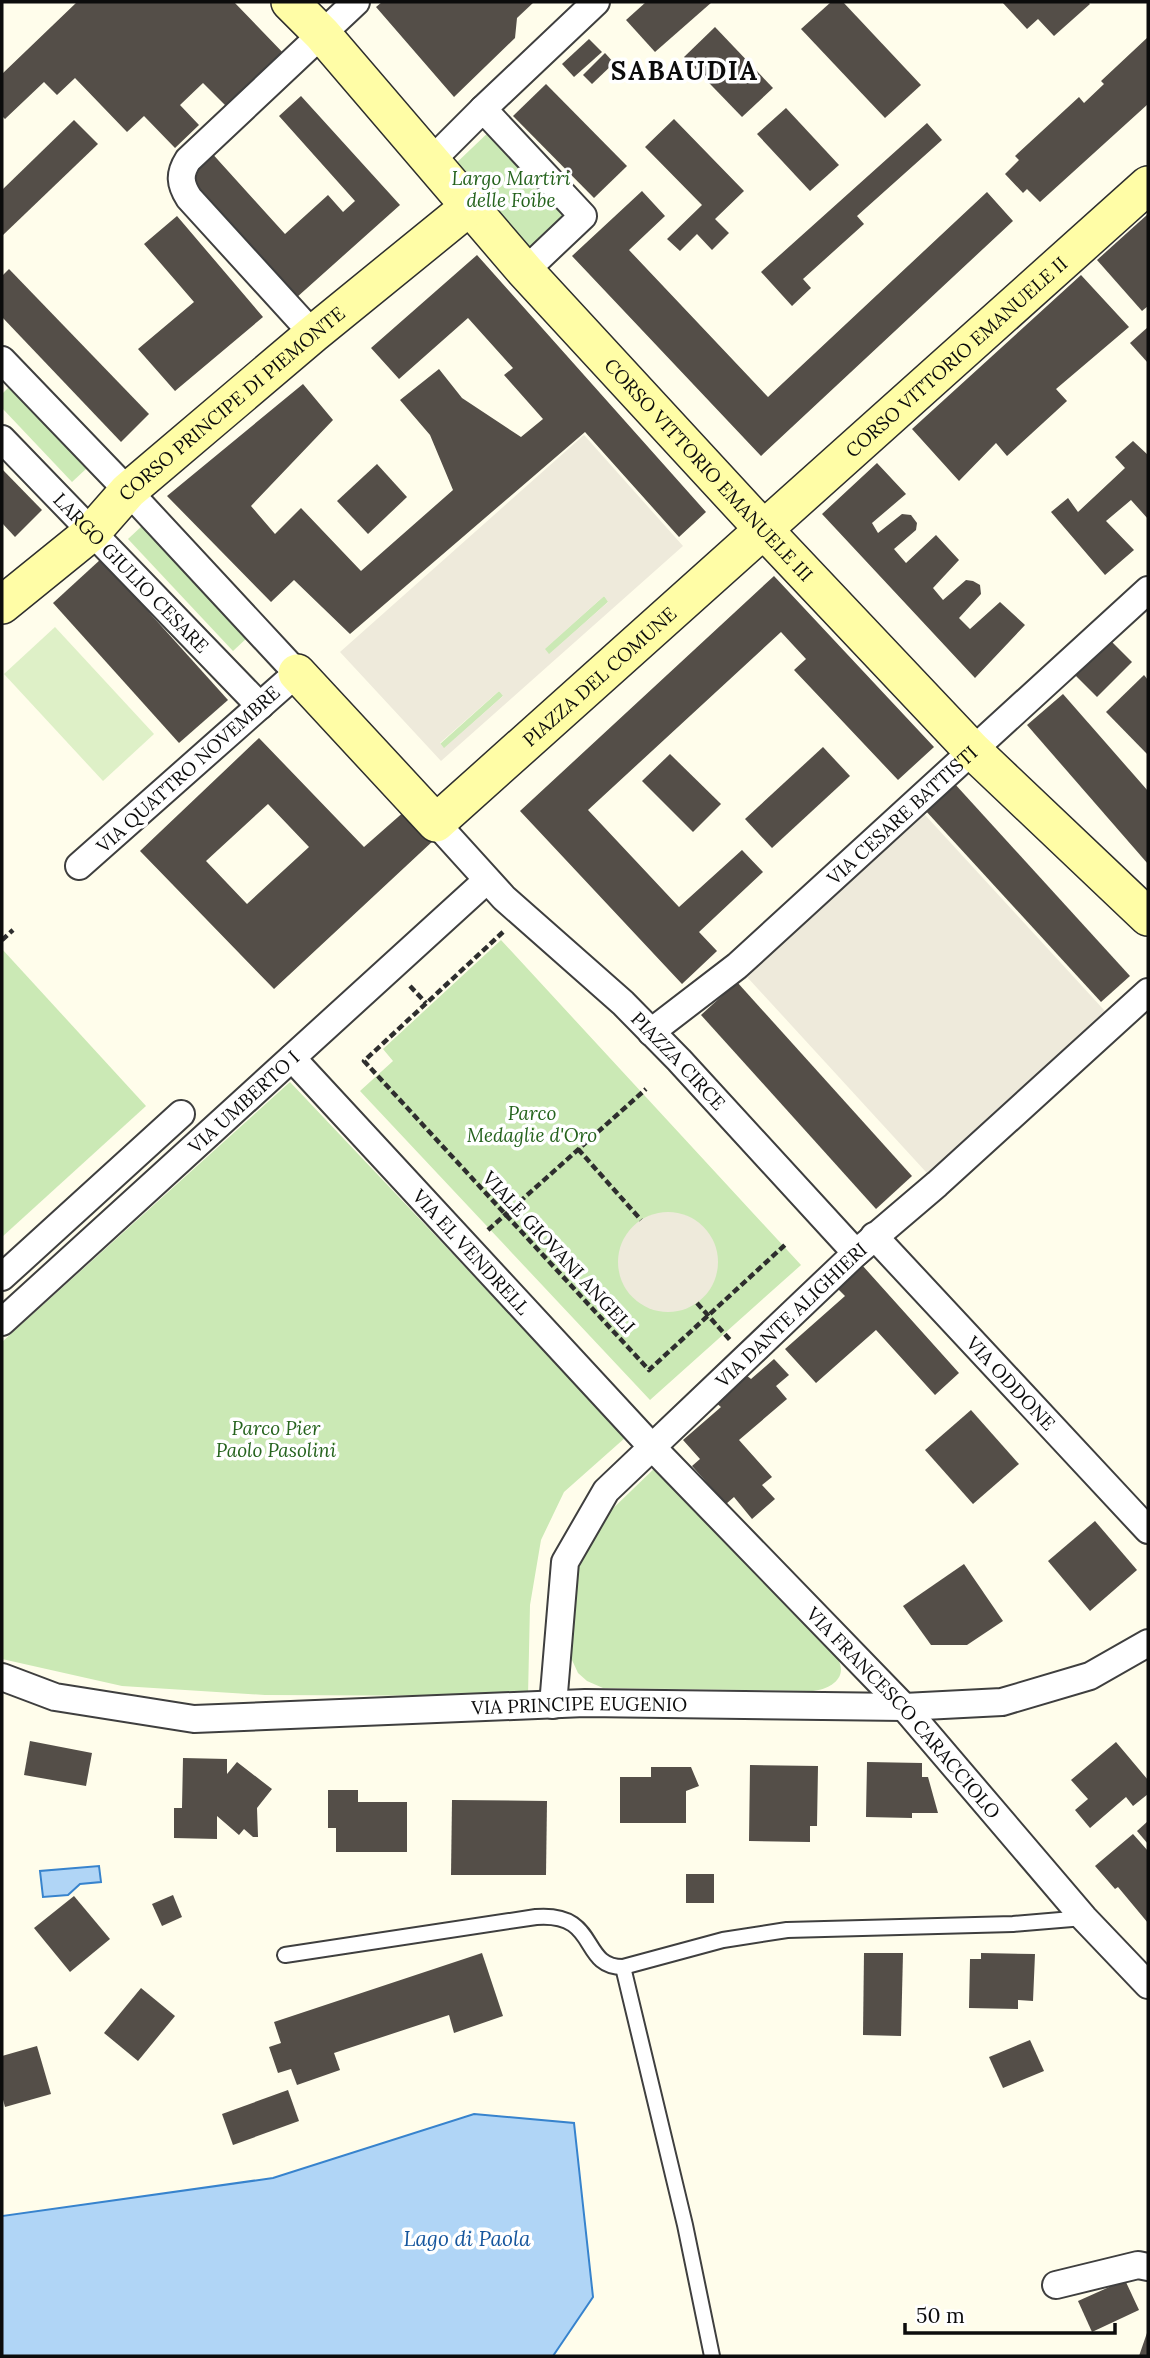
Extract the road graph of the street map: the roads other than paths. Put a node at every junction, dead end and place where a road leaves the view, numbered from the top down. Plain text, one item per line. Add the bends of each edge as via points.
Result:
1 (290, 2) edge
2 (356, 2) edge
3 (596, 2) edge
4 (322, 34) junction
5 (483, 109) junction
6 (430, 162) junction
7 (1148, 185) edge
8 (469, 207) junction
9 (525, 271) junction
10 (313, 334) junction
11 (5, 369) edge
12 (2, 439) edge
13 (128, 491) junction
14 (764, 530) junction
15 (92, 532) junction
16 (1148, 590) edge
17 (2, 605) edge
18 (297, 673) junction
19 (260, 706) junction
20 (972, 750) junction
21 (436, 823) junction
22 (79, 866) dead end
23 (487, 880) junction
24 (1148, 917) edge
25 (1148, 992) edge
26 (651, 1032) junction
27 (292, 1058) junction
28 (181, 1114) dead end
29 (865, 1245) junction
30 (2, 1277) edge
31 (2, 1322) edge
32 (651, 1446) junction
33 (1148, 1531) edge
34 (1148, 1643) edge
35 (2, 1677) edge
36 (553, 1705) junction
37 (904, 1707) junction
38 (1084, 1918) junction
39 (285, 1955) dead end
40 (624, 1967) junction
41 (1148, 1985) edge
42 (1148, 2267) edge
43 (1056, 2285) dead end
44 (712, 2356) edge

1 - 4 street, CORSO VITTORIO EMANUELE III
2 - 4 street
3 - 5 street
4 - 6 street, CORSO VITTORIO EMANUELE III
4 - 10 street via 188,160 180,178 189,198
5 - 6 street
5 - 9 street via 583,216
6 - 8 street, CORSO VITTORIO EMANUELE III
7 - 14 street, CORSO VITTORIO EMANUELE II
8 - 9 street, CORSO VITTORIO EMANUELE III
8 - 10 street, CORSO PRINCIPE DI PIEMONTE
9 - 14 street, CORSO VITTORIO EMANUELE III
10 - 13 street, CORSO PRINCIPE DI PIEMONTE
11 - 13 street
12 - 15 street, LARGO GIULIO CESARE
13 - 15 street, CORSO PRINCIPE DI PIEMONTE
13 - 18 street
14 - 20 street, CORSO VITTORIO EMANUELE III
14 - 21 street, PIAZZA DEL COMUNE
15 - 17 street, CORSO PRINCIPE DI PIEMONTE
15 - 19 street, LARGO GIULIO CESARE
16 - 20 street, VIA CESARE BATTISTI
18 - 19 street, VIA QUATTRO NOVEMBRE
18 - 21 street
19 - 22 street, VIA QUATTRO NOVEMBRE
20 - 24 street, CORSO VITTORIO EMANUELE III
20 - 26 street, VIA CESARE BATTISTI via 737,966
21 - 23 street
23 - 26 street, PIAZZA CIRCE
23 - 27 street, VIA UMBERTO I
25 - 29 street, VIA DANTE ALIGHIERI
26 - 29 street, PIAZZA CIRCE
27 - 31 street, VIA UMBERTO I
27 - 32 street, VIA EL VENDRELL
28 - 30 street, VIA UMBERTO I
29 - 32 street, VIA DANTE ALIGHIERI
29 - 33 street, VIA ODDONE
32 - 36 street, VIA DANTE ALIGHIERI via 606,1491 565,1562
32 - 37 street, VIA FRANCESCO CARACCIOLO
34 - 37 street, VIA PRINCIPE EUGENIO via 1090,1676 1002,1702
35 - 36 street, VIA PRINCIPE EUGENIO via 55,1697 194,1719
36 - 37 street, VIA PRINCIPE EUGENIO
37 - 38 street, VIA FRANCESCO CARACCIOLO
38 - 40 lane via 787,1930 723,1940
38 - 41 street, VIA FRANCESCO CARACCIOLO
39 - 40 lane via 555,1916 575,1924 600,1960
40 - 44 lane
42 - 43 street via 1138,2265

